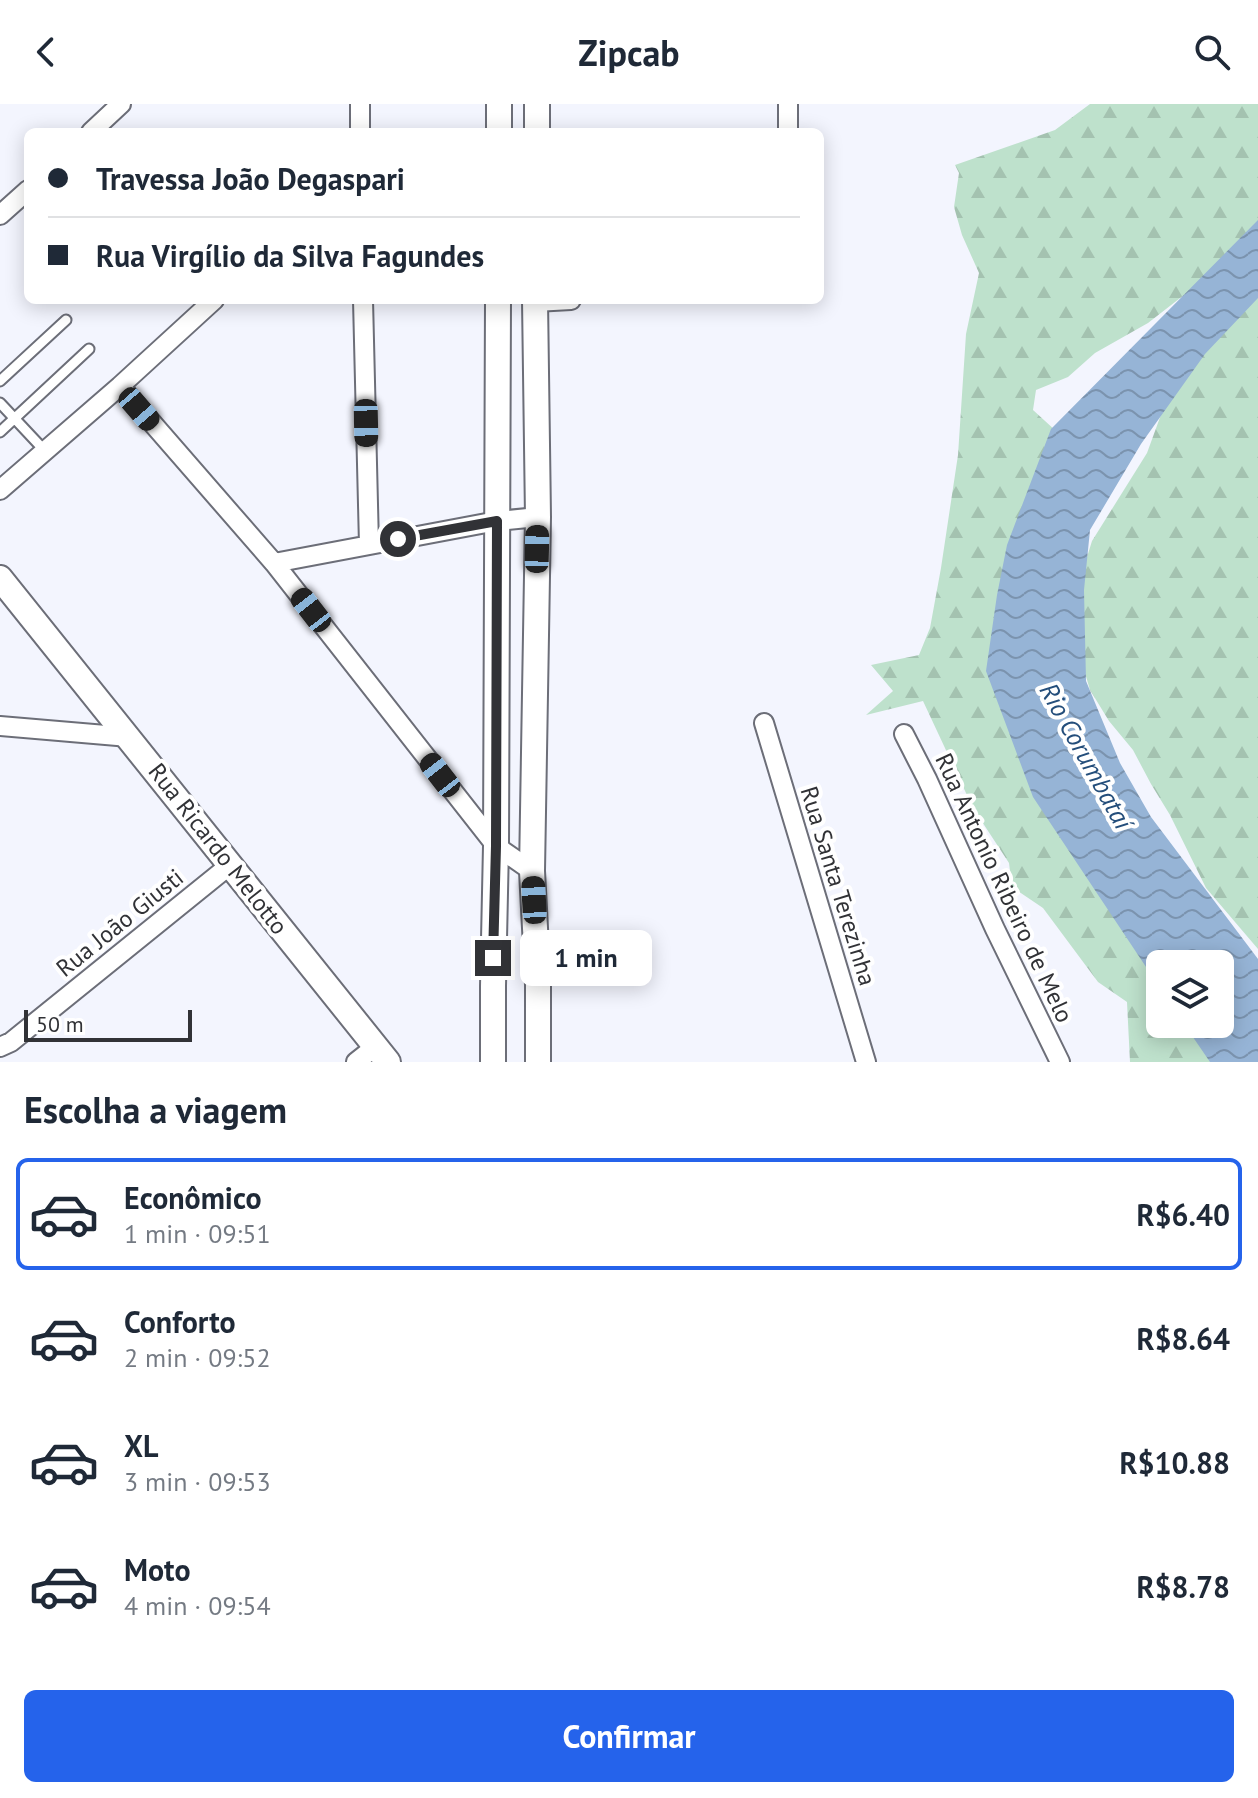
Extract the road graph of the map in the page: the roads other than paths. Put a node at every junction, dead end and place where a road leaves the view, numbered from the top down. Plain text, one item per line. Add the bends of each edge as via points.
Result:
1 (121, 104) edge
2 (360, 104) edge
3 (499, 104) edge
4 (537, 104) edge
5 (788, 104) edge
6 (95, 128) edge
7 (360, 128) edge
8 (499, 128) edge
9 (537, 128) edge
10 (788, 128) edge
11 (24, 194) edge
12 (0, 215) edge
13 (210, 304) edge
14 (363, 304) edge
15 (498, 304) edge
16 (535, 304) edge
17 (66, 320) dead end
18 (89, 349) dead end
19 (0, 381) edge
20 (120, 386) junction
21 (0, 403) edge
22 (15, 418) junction
23 (0, 432) edge
24 (45, 451) junction
25 (0, 490) edge
26 (538, 517) junction
27 (497, 521) junction
28 (369, 545) junction
29 (274, 563) junction
30 (0, 578) edge
31 (764, 723) dead end
32 (0, 726) edge
33 (904, 734) dead end
34 (129, 737) junction
35 (496, 846) junction
36 (230, 865) junction
37 (532, 871) junction
38 (0, 1047) edge
39 (373, 1057) edge
40 (493, 1062) edge
41 (538, 1062) edge
42 (866, 1062) edge
43 (1060, 1062) edge

1 - 6 street
2 - 7 street
3 - 8 street
4 - 9 street
5 - 10 street
11 - 12 street
13 - 20 street
14 - 28 street
15 - 27 street
16 - 26 street
17 - 19 lane
18 - 22 lane
20 - 24 street
20 - 29 street
21 - 22 lane
22 - 23 lane
22 - 24 lane
24 - 25 street
26 - 27 street
26 - 37 street
27 - 28 street
27 - 35 street
28 - 29 street
29 - 35 street
30 - 34 street, Rua Ricardo Melotto
31 - 42 street, Rua Santa Terezinha
32 - 34 street
33 - 43 street, Rua Antonio Ribeiro de Melo
34 - 36 street, Rua Ricardo Melotto
35 - 37 street
35 - 40 street
36 - 38 street, Rua João Giusti
36 - 39 street, Rua Ricardo Melotto
37 - 41 street

